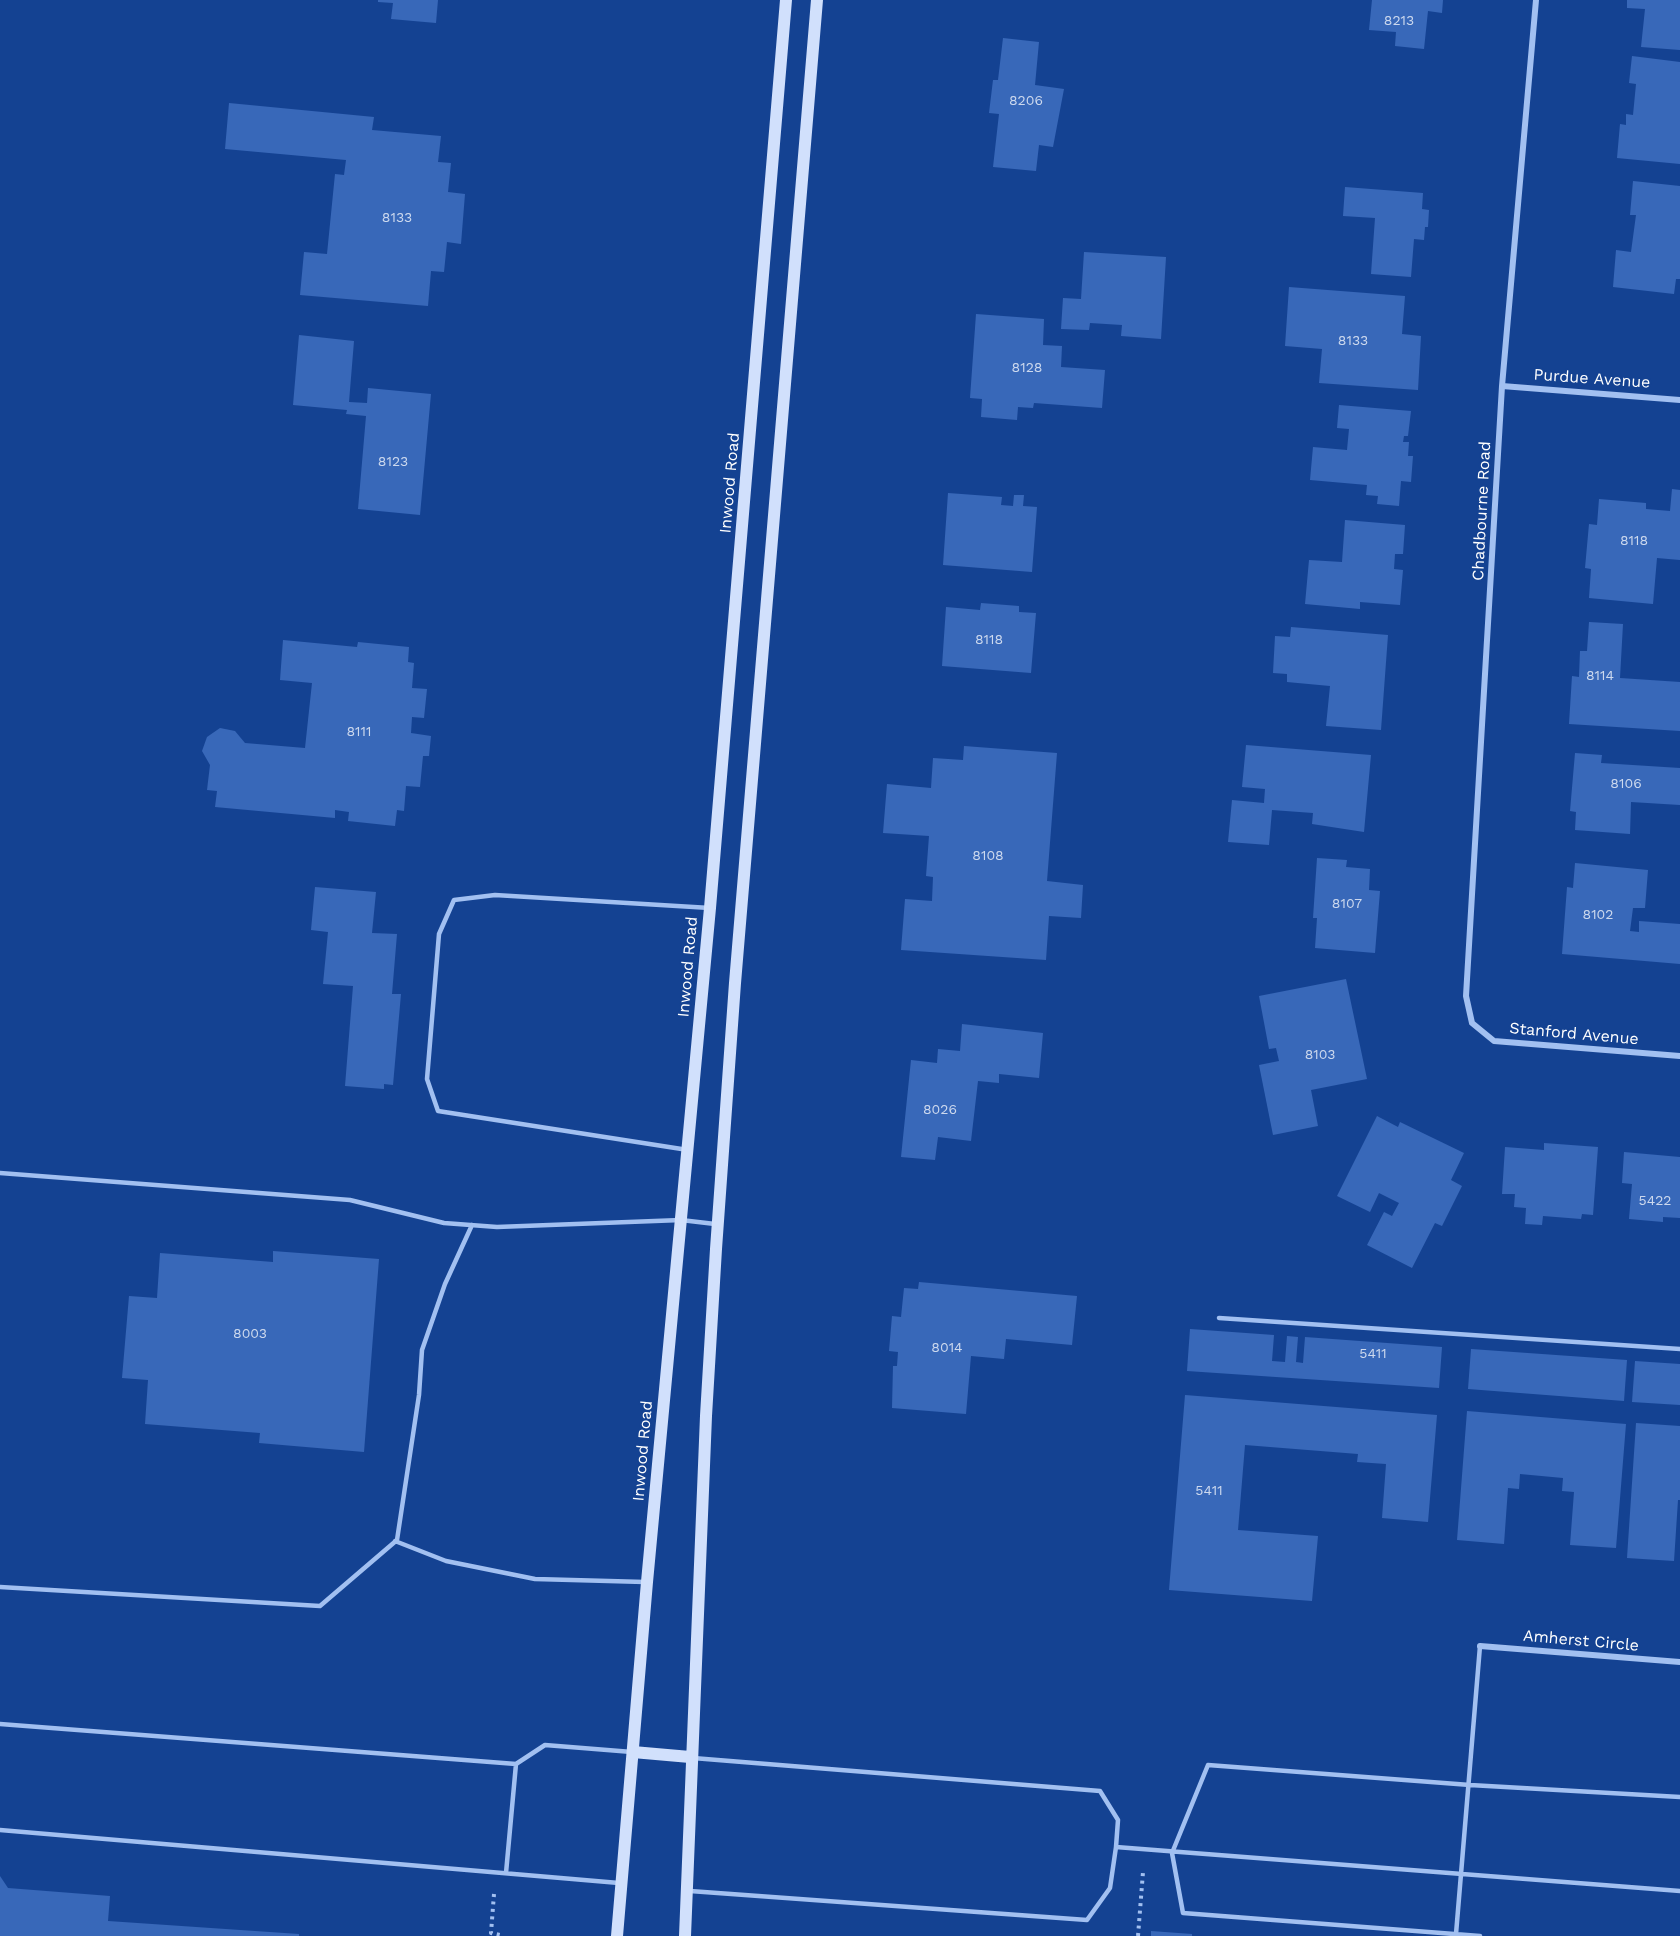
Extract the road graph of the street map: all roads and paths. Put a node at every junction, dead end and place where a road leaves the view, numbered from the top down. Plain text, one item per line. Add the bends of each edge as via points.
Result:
1 (786, 0) edge
2 (817, 0) edge
3 (1536, 0) edge
4 (1502, 386) junction
5 (1680, 400) edge
6 (710, 908) junction
7 (1472, 1023) joint
8 (1680, 1056) edge
9 (688, 1150) junction
10 (0, 1173) edge
11 (681, 1220) junction
12 (472, 1225) junction
13 (718, 1225) junction
14 (1219, 1318) dead end
15 (1680, 1349) edge
16 (395, 1541) junction
17 (647, 1582) junction
18 (0, 1587) edge
19 (1480, 1646) joint
20 (1680, 1662) edge
21 (0, 1724) edge
22 (633, 1752) junction
23 (690, 1757) junction
24 (516, 1764) junction
25 (1470, 1785) junction
26 (1680, 1797) edge
27 (0, 1830) edge
28 (1116, 1847) junction
29 (1145, 1850) junction
30 (1172, 1853) junction
31 (496, 1872) junction
32 (506, 1873) junction
33 (1461, 1875) junction
34 (620, 1883) junction
35 (687, 1891) junction
36 (1680, 1891) edge
37 (1456, 1934) junction
38 (504, 1936) edge
39 (617, 1936) edge
40 (685, 1936) edge
41 (1138, 1936) edge
42 (1480, 1936) edge

1 - 6 main road, Inwood Road
2 - 13 main road
3 - 4 street, Chadbourne Road
4 - 5 street, Purdue Avenue
4 - 7 street, Chadbourne Road via 1466,996
6 - 9 main road, Inwood Road
6 - 9 lane via 495,895 454,900 439,934 427,1079 438,1111
7 - 8 street, Stanford Avenue via 1494,1041
9 - 11 main road, Inwood Road
10 - 12 lane via 350,1200 444,1223
11 - 12 lane
11 - 13 lane
11 - 17 main road, Inwood Road
12 - 16 lane via 422,1350
13 - 23 main road
14 - 15 lane
16 - 17 lane via 446,1561 535,1579
16 - 18 lane via 320,1606
17 - 22 main road, Inwood Road
19 - 20 street, Amherst Circle
19 - 25 lane
21 - 24 lane
22 - 23 main road
22 - 24 lane via 545,1745
22 - 34 main road, Inwood Road
23 - 28 lane via 1100,1791 1118,1820
23 - 35 main road
24 - 32 lane
25 - 26 lane
25 - 30 lane via 1208,1765
25 - 33 lane
27 - 31 lane
28 - 29 lane
28 - 35 lane via 1110,1888 1087,1920
29 - 30 lane
29 - 41 path
30 - 33 lane
30 - 37 lane via 1183,1913
31 - 32 lane
31 - 38 path via 491,1933
32 - 34 lane
33 - 36 lane
33 - 37 lane
34 - 39 main road, Inwood Road
35 - 40 main road
37 - 42 lane

